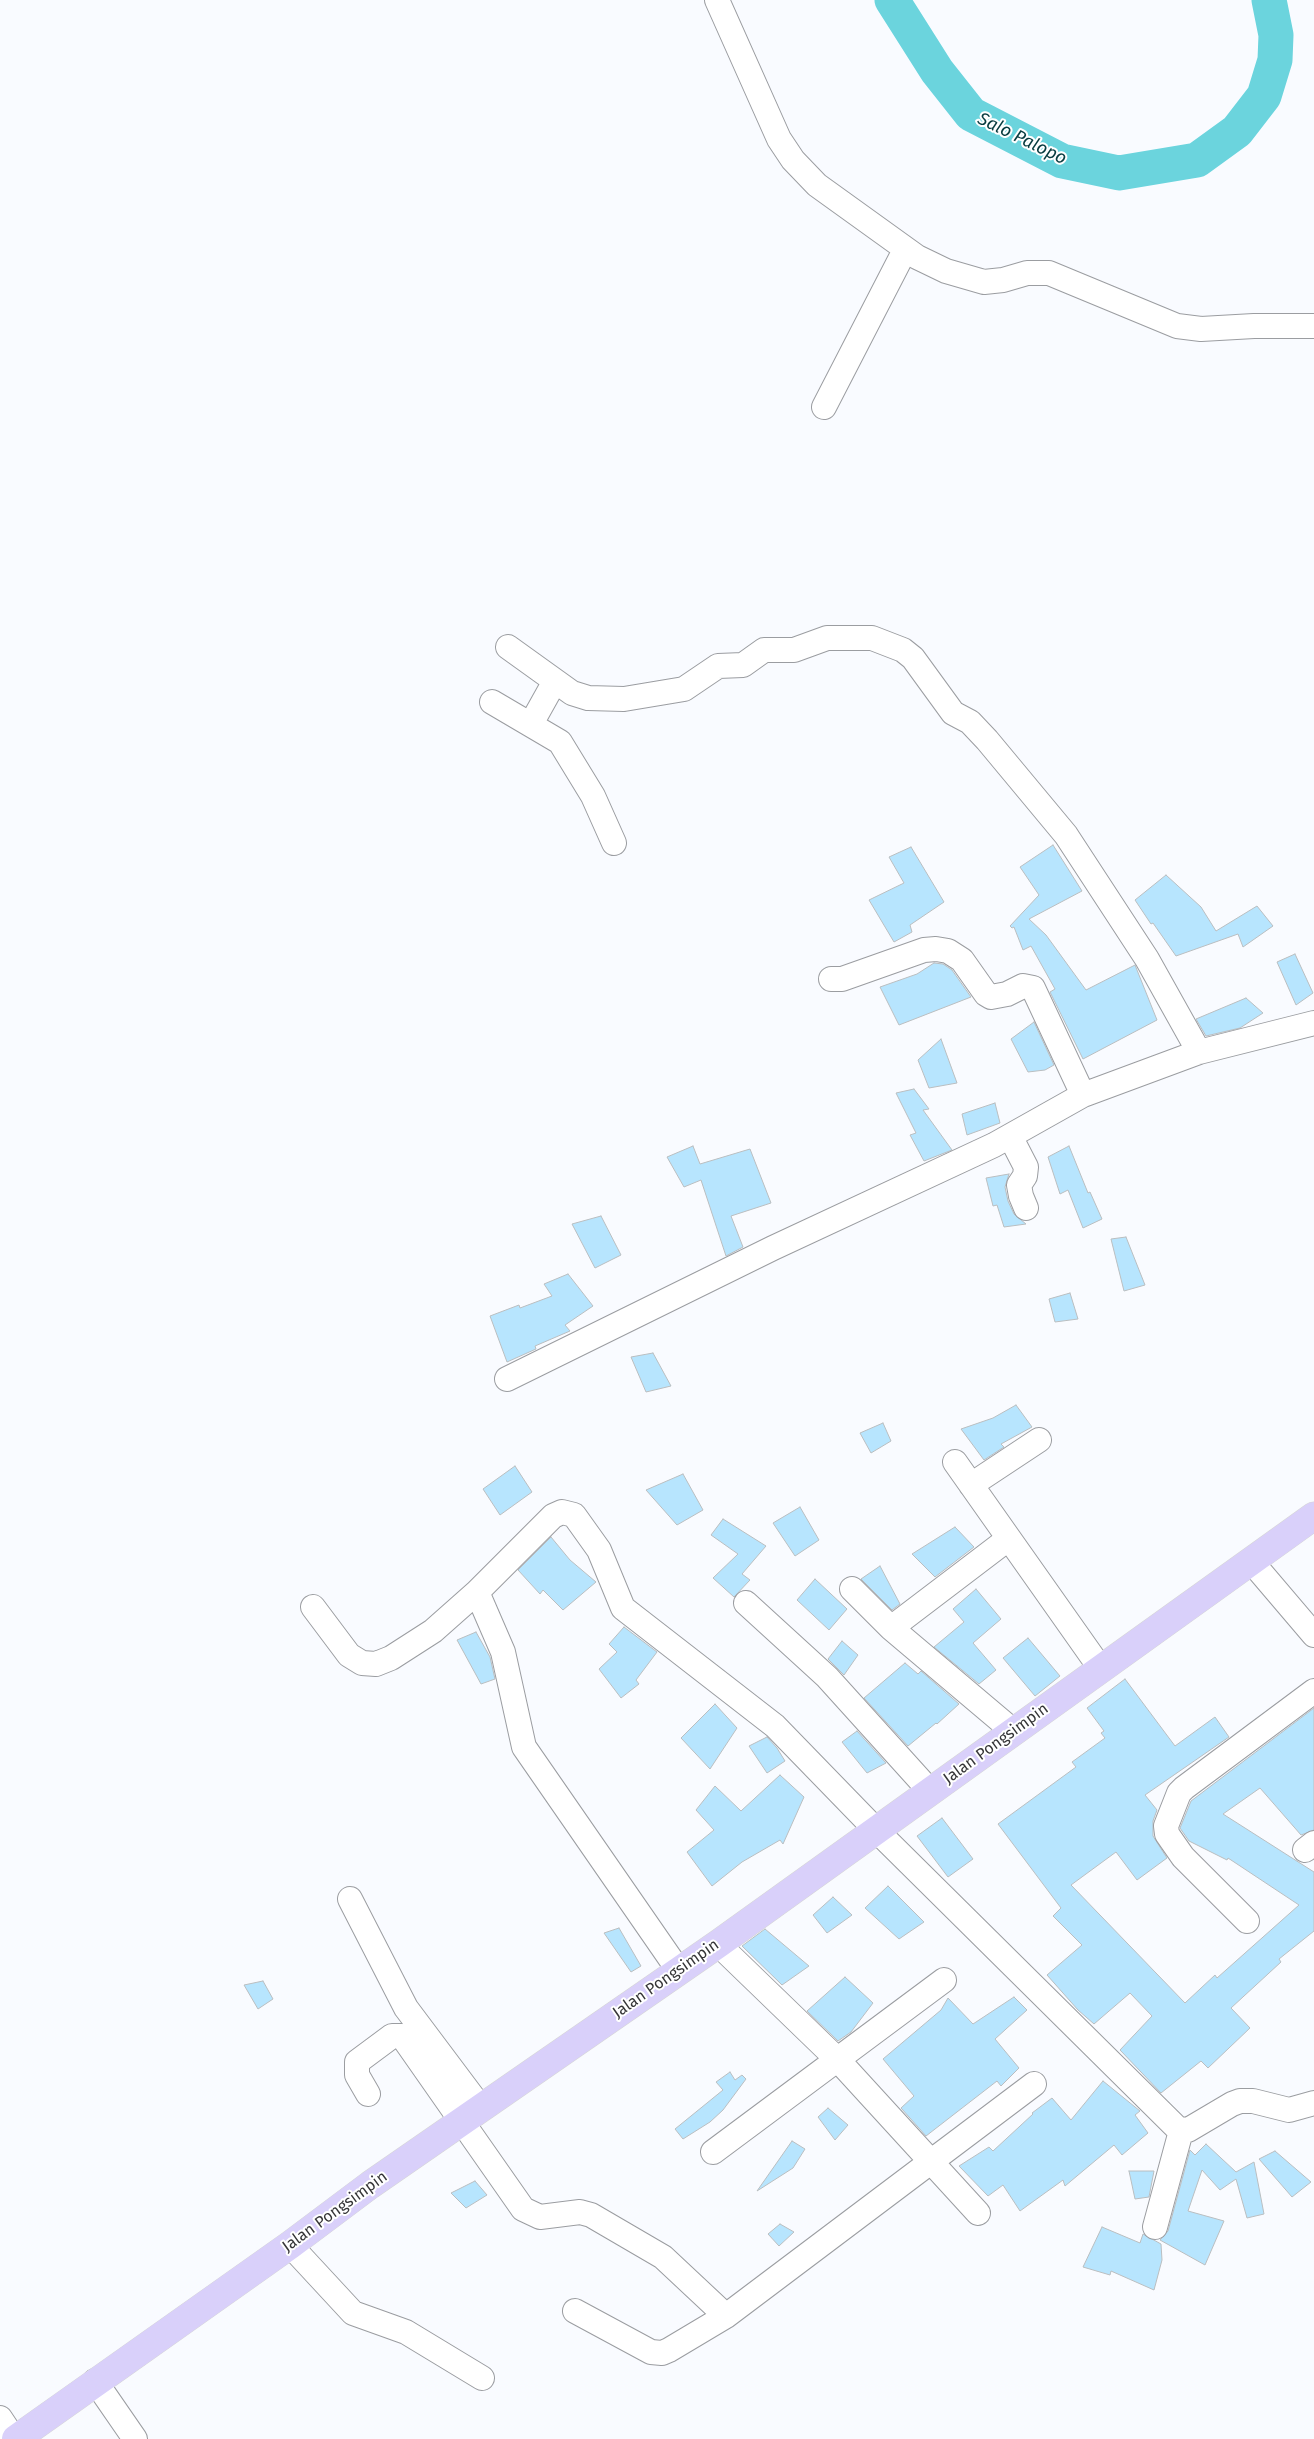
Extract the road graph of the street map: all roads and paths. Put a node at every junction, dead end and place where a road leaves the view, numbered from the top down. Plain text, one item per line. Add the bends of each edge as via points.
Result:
1 (717, 0) edge
2 (905, 250) junction
3 (1314, 328) edge
4 (824, 408) dead end
5 (508, 647) dead end
6 (555, 681) junction
7 (492, 702) dead end
8 (531, 724) junction
9 (614, 843) dead end
10 (831, 979) dead end
11 (1314, 1023) edge
12 (1199, 1052) junction
13 (1083, 1095) junction
14 (1010, 1136) junction
15 (1026, 1208) dead end
16 (507, 1379) dead end
17 (1039, 1440) dead end
18 (955, 1462) dead end
19 (970, 1485) junction
20 (1314, 1516) edge
21 (1008, 1539) junction
22 (1251, 1561) junction
23 (852, 1589) dead end
24 (477, 1592) junction
25 (746, 1603) dead end
26 (313, 1607) dead end
27 (892, 1628) junction
28 (1314, 1635) edge
29 (1101, 1669) junction
30 (1314, 1691) edge
31 (1013, 1732) junction
32 (930, 1791) junction
33 (876, 1830) junction
34 (350, 1899) dead end
35 (1247, 1921) dead end
36 (718, 1944) junction
37 (678, 1971) junction
38 (944, 1980) dead end
39 (838, 2060) junction
40 (1034, 2084) dead end
41 (368, 2094) dead end
42 (1314, 2103) edge
43 (471, 2115) junction
44 (1181, 2131) junction
45 (712, 2152) dead end
46 (930, 2160) junction
47 (978, 2212) dead end
48 (1155, 2227) dead end
49 (290, 2245) junction
50 (575, 2311) dead end
51 (726, 2316) junction
52 (482, 2378) dead end
53 (95, 2382) junction
54 (0, 2418) edge
55 (15, 2439) edge
56 (135, 2439) edge

1 - 2 street via 785,150 818,184
2 - 3 street via 940,269 984,282 1027,273 1049,273 1177,326 1201,329 1254,326
2 - 4 street
5 - 6 street
6 - 8 street
6 - 12 street via 572,693 588,698 624,699 684,689 718,666 743,665 764,650 794,650 827,638 872,638 903,650 913,658 953,713 970,722 987,740 1066,835 1147,959
7 - 8 street
8 - 9 street via 560,742 593,796
10 - 13 street via 842,979 924,950 936,949 948,951 962,960 991,997 1023,986 1033,988
11 - 12 street
12 - 13 street
13 - 14 street
14 - 15 street via 1026,1167 1019,1185
14 - 16 street
17 - 19 street
18 - 19 street
19 - 21 street
20 - 22 main road, Jalan Pongsimpin
21 - 27 street
21 - 29 street
22 - 28 street
22 - 29 main road, Jalan Pongsimpin
23 - 27 street
24 - 26 street via 433,1631 376,1664 362,1663 349,1655
24 - 33 street via 552,1516 562,1512 574,1515 599,1550 623,1608 775,1726
24 - 37 street via 503,1652 524,1747
25 - 32 street via 827,1677
27 - 31 street
29 - 31 main road, Jalan Pongsimpin
30 - 35 street via 1184,1788 1166,1826 1182,1857
31 - 32 main road, Jalan Pongsimpin
32 - 33 main road, Jalan Pongsimpin
33 - 36 main road, Jalan Pongsimpin
33 - 44 street
34 - 43 street via 406,2008
36 - 37 main road, Jalan Pongsimpin
36 - 39 street
37 - 43 main road, Jalan Pongsimpin
38 - 39 street
39 - 45 street
39 - 46 street
40 - 46 street
41 - 43 street via 357,2075 357,2062 392,2036 400,2036
42 - 44 street via 1289,2110 1253,2101 1236,2102
43 - 49 main road, Jalan Pongsimpin
43 - 51 street via 525,2210 540,2217 580,2212 591,2214 662,2257
44 - 48 street
46 - 47 street
46 - 51 street
49 - 52 street via 353,2313 406,2332
49 - 53 main road, Jalan Pongsimpin
50 - 51 street via 657,2354
53 - 55 main road, Jalan Pongsimpin
53 - 56 street
54 - 55 street

